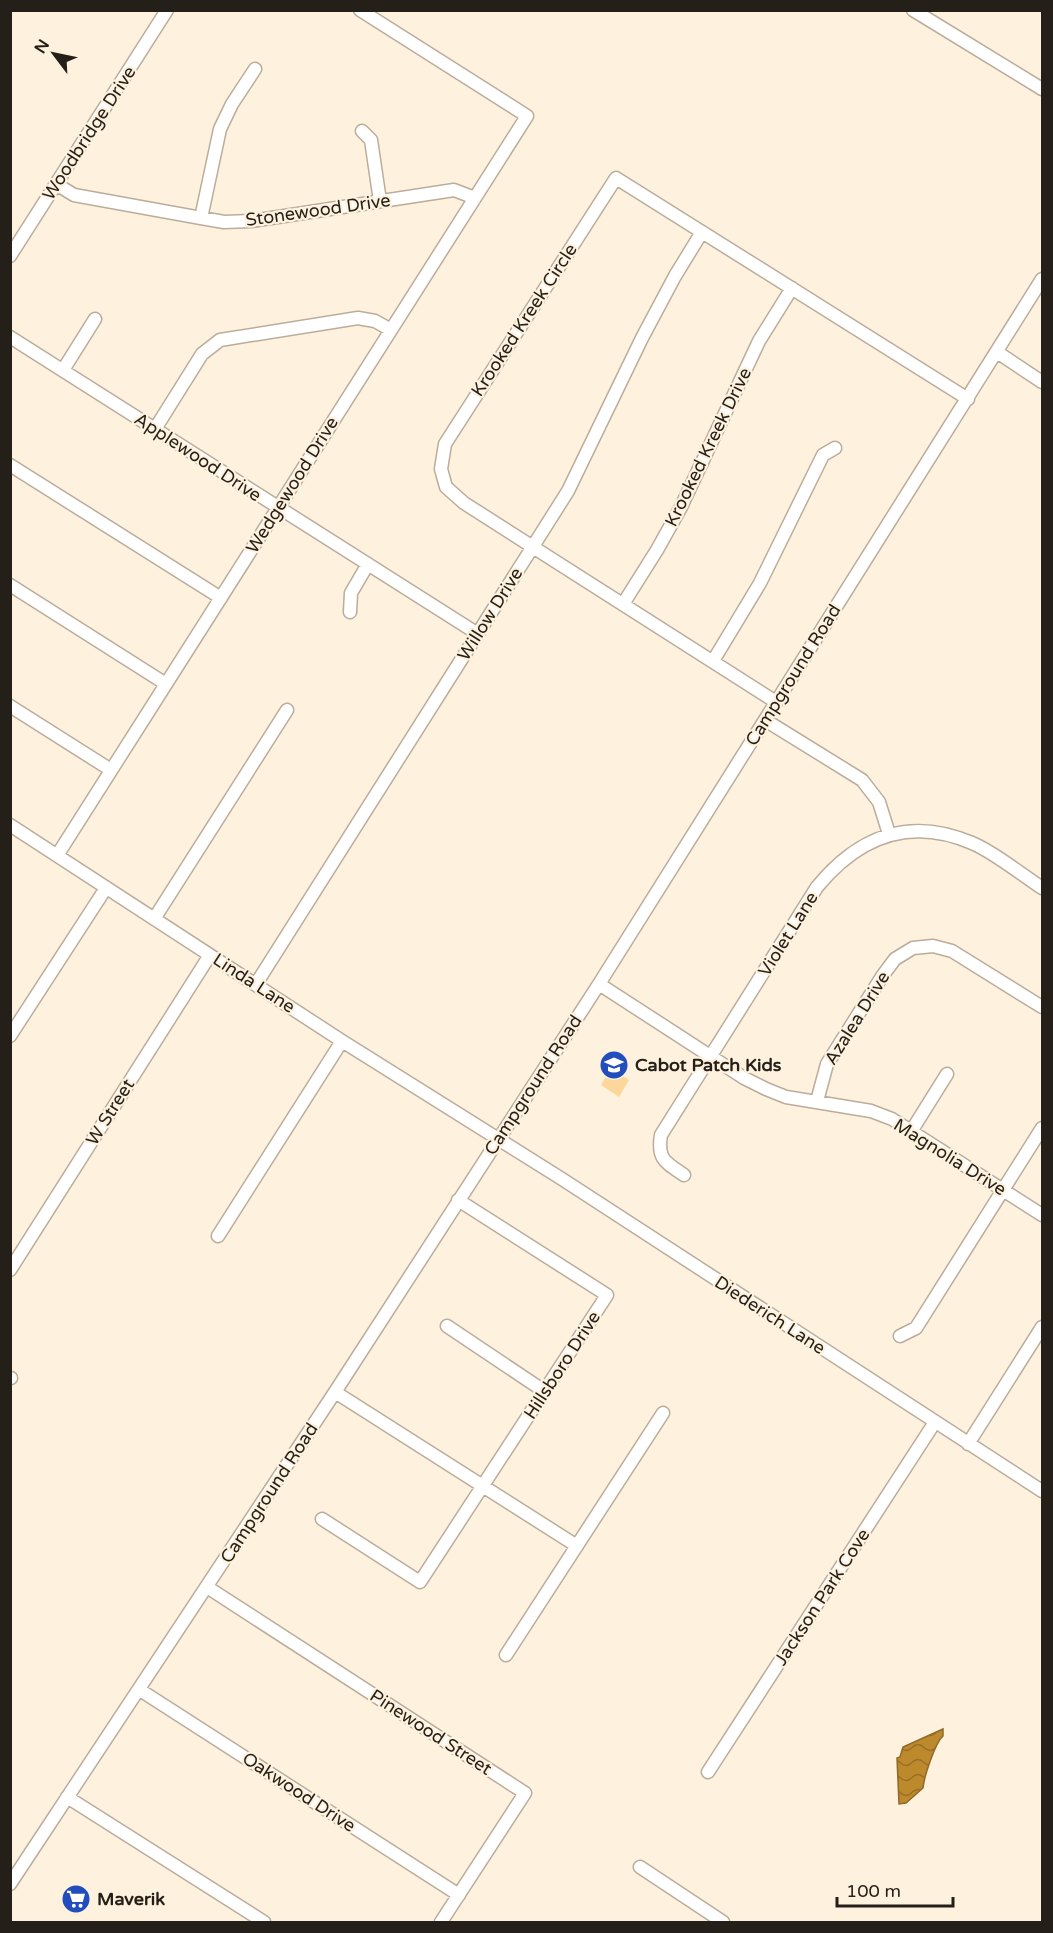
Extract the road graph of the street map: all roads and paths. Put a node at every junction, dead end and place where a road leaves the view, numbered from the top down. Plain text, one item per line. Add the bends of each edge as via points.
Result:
1 (167, 10) edge
2 (360, 10) edge
3 (913, 10) edge
4 (255, 69) dead end
5 (1042, 89) edge
6 (362, 131) dead end
7 (56, 184) junction
8 (475, 198) junction
9 (380, 201) junction
10 (201, 218) junction
11 (702, 232) junction
12 (10, 256) edge
13 (1042, 279) edge
14 (792, 288) junction
15 (95, 319) dead end
16 (391, 330) junction
17 (10, 338) edge
18 (997, 352) junction
19 (63, 370) junction
20 (1042, 382) edge
21 (968, 399) junction
22 (155, 429) junction
23 (835, 448) dead end
24 (10, 465) edge
25 (278, 508) junction
26 (533, 546) junction
27 (368, 564) junction
28 (10, 585) edge
29 (221, 598) junction
30 (623, 604) junction
31 (350, 612) dead end
32 (478, 634) junction
33 (713, 662) junction
34 (166, 684) junction
35 (776, 702) junction
36 (10, 706) edge
37 (287, 710) dead end
38 (765, 720) junction
39 (111, 770) junction
40 (10, 825) edge
41 (889, 834) junction
42 (58, 854) junction
43 (106, 888) junction
44 (1042, 888) edge
45 (154, 918) junction
46 (210, 955) junction
47 (256, 984) junction
48 (599, 984) junction
49 (1042, 1007) edge
50 (10, 1036) edge
51 (342, 1041) junction
52 (711, 1057) junction
53 (947, 1074) dead end
54 (817, 1101) junction
55 (1042, 1128) edge
56 (912, 1130) junction
57 (498, 1140) junction
58 (684, 1175) dead end
59 (1003, 1189) junction
60 (458, 1200) junction
61 (1042, 1215) edge
62 (218, 1236) dead end
63 (10, 1270) edge
64 (447, 1326) dead end
65 (1042, 1327) edge
66 (900, 1336) dead end
67 (544, 1391) junction
68 (335, 1392) junction
69 (663, 1413) dead end
70 (935, 1422) junction
71 (968, 1444) junction
72 (483, 1485) junction
73 (1042, 1491) edge
74 (322, 1519) dead end
75 (577, 1546) junction
76 (207, 1587) junction
77 (506, 1655) dead end
78 (140, 1690) junction
79 (708, 1772) dead end
80 (68, 1797) junction
81 (640, 1867) dead end
82 (10, 1884) edge
83 (459, 1895) junction
84 (264, 1923) edge
85 (441, 1923) edge
86 (723, 1923) edge

1 - 7 street, Woodbridge Drive
2 - 8 street, Wedgewood Drive via 527,116
3 - 5 street
4 - 10 street via 231,104 220,129
6 - 9 street via 371,140
7 - 10 street, Stonewood Drive via 74,195
7 - 12 street, Woodbridge Drive
8 - 9 street, Stonewood Drive via 454,190
8 - 16 street, Wedgewood Drive
9 - 10 street, Stonewood Drive via 251,221
11 - 14 street, Krooked Kreek Circle
11 - 26 street, Willow Drive via 642,338 568,491
11 - 26 street, Krooked Kreek Circle via 616,178 445,444 441,469 446,487 464,503
13 - 18 street, Campground Road
14 - 21 street, Krooked Kreek Circle
14 - 30 street, Krooked Kreek Drive via 759,341 681,507
15 - 19 street
16 - 22 street via 358,318 220,340 202,354
16 - 25 street, Wedgewood Drive
17 - 19 street, Applewood Drive
18 - 20 street
18 - 21 street, Campground Road
19 - 22 street, Applewood Drive
21 - 35 street, Campground Road
22 - 25 street, Applewood Drive
23 - 33 street via 822,455 760,583
24 - 29 street
25 - 27 street, Applewood Drive
25 - 29 street, Wedgewood Drive
26 - 30 street, Krooked Kreek Circle
26 - 32 street, Willow Drive
27 - 31 street via 351,593
27 - 32 street, Applewood Drive
28 - 34 street
29 - 34 street, Wedgewood Drive
30 - 33 street, Krooked Kreek Circle
32 - 47 street, Willow Drive
33 - 35 street, Krooked Kreek Circle
34 - 39 street, Wedgewood Drive
35 - 38 street, Campground Road
36 - 39 street
37 - 45 street
38 - 41 street via 862,780 879,802
38 - 48 street, Campground Road
39 - 42 street, Wedgewood Drive
40 - 42 street, Linda Lane
41 - 44 street via 948,834 974,844
41 - 52 street, Violet Lane via 847,855 817,887
42 - 43 street, Linda Lane
43 - 45 street, Linda Lane
43 - 50 street
45 - 46 street, Linda Lane
46 - 47 street, Linda Lane
46 - 63 street, W Street
47 - 51 street, Linda Lane
48 - 52 street, Magnolia Drive
48 - 57 street, Campground Road
49 - 54 street, Azalea Drive via 952,951 933,946 913,948 895,959 864,1005 827,1064
51 - 57 street, Linda Lane
51 - 62 street
52 - 54 street, Magnolia Drive via 766,1089 786,1097
52 - 58 street, Violet Lane via 661,1135 658,1149 664,1161
53 - 56 street
54 - 56 street, Magnolia Drive via 871,1111
55 - 59 street
56 - 59 street, Magnolia Drive
57 - 60 street, Campground Road
57 - 70 street, Diederich Lane
59 - 61 street, Magnolia Drive
59 - 66 street via 916,1328
60 - 67 street, Hillsboro Drive via 607,1295
60 - 68 street, Campground Road
64 - 67 street
65 - 71 street
67 - 72 street, Hillsboro Drive
68 - 72 street
68 - 76 street, Campground Road
69 - 75 street
70 - 71 street, Diederich Lane
70 - 79 street, Jackson Park Cove
71 - 73 street, Diederich Lane
72 - 74 street, Hillsboro Drive via 420,1582
72 - 75 street
75 - 77 street
76 - 78 street, Campground Road
76 - 83 street, Pinewood Street via 525,1793
78 - 80 street, Campground Road
78 - 83 street, Oakwood Drive
80 - 82 street, Campground Road
80 - 84 street
81 - 86 street
83 - 85 street, Pinewood Street

